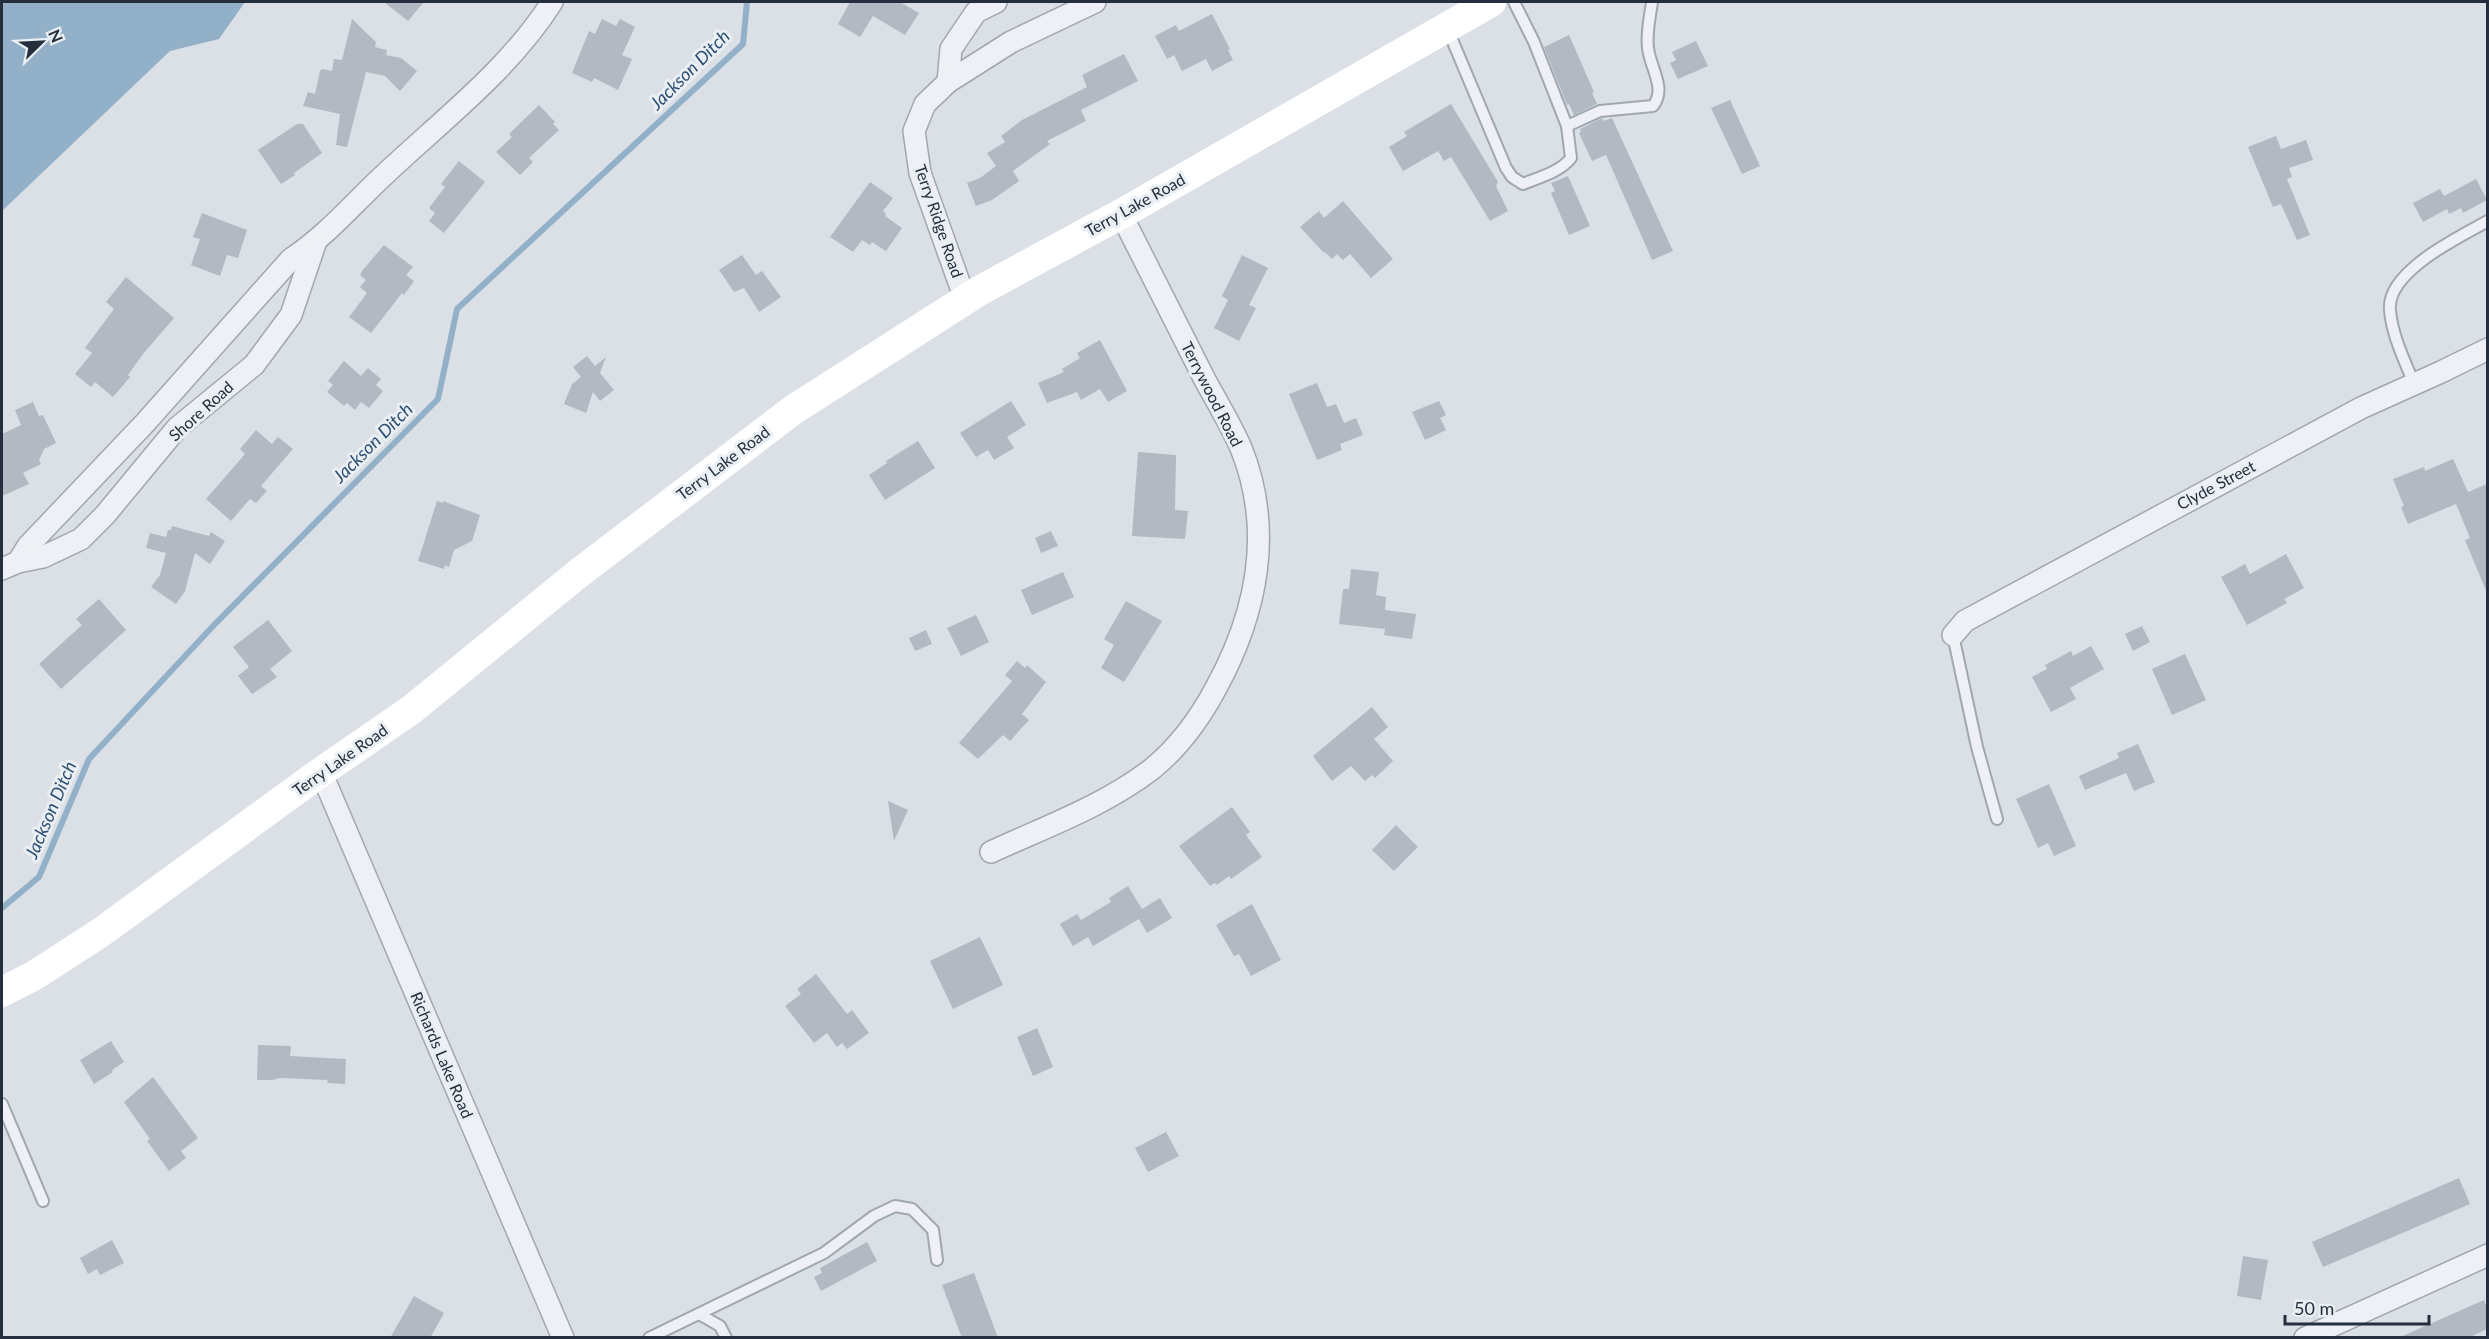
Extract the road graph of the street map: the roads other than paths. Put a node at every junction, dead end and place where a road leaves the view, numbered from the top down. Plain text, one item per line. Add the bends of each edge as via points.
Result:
1 (552, 2) edge
2 (996, 2) edge
3 (1095, 2) edge
4 (1491, 2) edge
5 (1514, 2) edge
6 (1652, 2) edge
7 (1447, 27) junction
8 (948, 82) junction
9 (1567, 126) junction
10 (1121, 214) junction
11 (2487, 221) edge
12 (315, 244) junction
13 (965, 300) junction
14 (2487, 349) edge
15 (2414, 384) junction
16 (10, 565) edge
17 (1953, 635) joint
18 (321, 772) junction
19 (1997, 819) dead end
20 (991, 852) dead end
21 (2, 992) edge
22 (2, 1104) edge
23 (43, 1201) dead end
24 (2487, 1255) edge
25 (937, 1260) dead end
26 (699, 1314) junction
27 (563, 1338) edge
28 (649, 1338) edge
29 (726, 1338) edge
30 (2305, 1338) edge

1 - 12 street, Shore Road via 508,59
2 - 8 street via 976,12 951,49
3 - 8 street, Terry Ridge Road via 1011,42
4 - 7 main road, Terry Lake Road
5 - 9 lane
6 - 9 lane via 1647,43 1660,91 1657,101 1653,106 1600,111
7 - 9 lane via 1512,177 1523,183 1565,165 1571,158
7 - 10 main road, Terry Lake Road
8 - 13 street, Terry Ridge Road via 925,104 914,131 920,173
10 - 13 main road, Terry Lake Road
10 - 20 street, Terrywood Road via 1241,448 1256,499 1259,552 1251,608 1235,654 1205,708 1181,741 1152,769 1109,798
11 - 15 lane via 2432,254 2393,289 2389,308 2397,344
12 - 16 street, Shore Road via 291,259 145,423
12 - 16 street, Shore Road via 291,315 254,364 177,428 81,539 44,557
13 - 18 main road, Terry Lake Road via 793,410 579,573 411,710
14 - 15 street, Clyde Street
15 - 17 street, Clyde Street via 2361,408 2068,564 1965,621
17 - 19 lane
18 - 21 main road, Terry Lake Road via 100,933
18 - 27 street, Richards Lake Road
22 - 23 lane
24 - 30 street
25 - 26 lane via 933,1230 912,1209 895,1206 874,1216 824,1253
26 - 28 lane
26 - 29 lane via 720,1326

